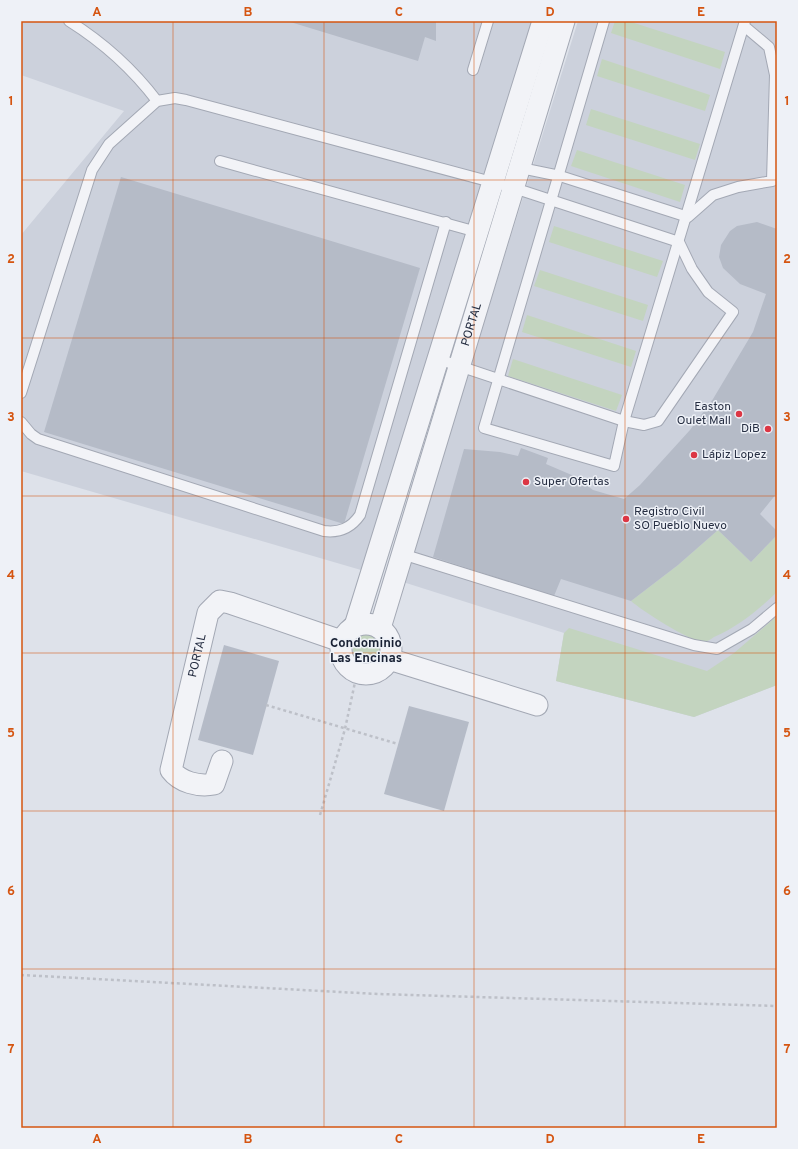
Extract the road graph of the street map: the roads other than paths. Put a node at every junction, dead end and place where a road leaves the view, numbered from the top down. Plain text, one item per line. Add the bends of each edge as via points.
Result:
1 (69, 21) edge
2 (488, 21) edge
3 (543, 21) edge
4 (564, 21) edge
5 (604, 21) edge
6 (745, 23) edge
7 (473, 70) dead end
8 (156, 101) junction
9 (220, 161) dead end
10 (520, 168) junction
11 (496, 172) junction
12 (560, 176) junction
13 (514, 188) junction
14 (552, 201) junction
15 (688, 216) junction
16 (446, 222) junction
17 (477, 232) junction
18 (679, 242) junction
19 (438, 360) junction
20 (459, 367) junction
21 (499, 380) junction
22 (21, 393) edge
23 (624, 421) junction
24 (21, 422) edge
25 (402, 554) junction
26 (777, 608) edge
27 (355, 626) junction
28 (380, 628) junction
29 (342, 641) junction
30 (389, 659) junction
31 (537, 705) dead end
32 (222, 761) dead end

1 - 8 lane via 109,49 129,67
2 - 7 lane
3 - 11 street, PORTAL
4 - 10 street, PORTAL
5 - 12 lane
6 - 15 lane
6 - 15 lane via 769,47 775,75 772,181 738,187 713,196
8 - 11 lane via 175,98 186,100
8 - 22 lane via 109,144 92,170
9 - 16 lane
10 - 11 lane
10 - 12 lane
10 - 13 street, PORTAL
11 - 13 lane
11 - 17 street, PORTAL
12 - 14 lane
12 - 15 lane
13 - 14 lane
13 - 20 street, PORTAL
14 - 18 lane
14 - 21 lane
15 - 18 lane
16 - 17 lane
16 - 24 lane via 360,515 344,530 324,531 38,439
17 - 19 street, PORTAL
18 - 23 lane
18 - 23 lane via 708,292 733,312 658,421 644,425
19 - 20 lane
19 - 27 street, PORTAL
20 - 21 lane
20 - 25 street, PORTAL
21 - 23 lane
21 - 23 lane via 484,428 614,466
25 - 26 lane via 694,645 717,649 752,629
25 - 28 street, PORTAL
27 - 28 street via 366,623
27 - 29 street, PORTAL via 347,632
28 - 30 street via 390,640
29 - 30 street via 341,656 344,664 357,673 372,674 379,671
29 - 32 street, PORTAL via 230,603 220,601 213,607 208,613 171,770 178,778 205,786 214,784
30 - 31 street

